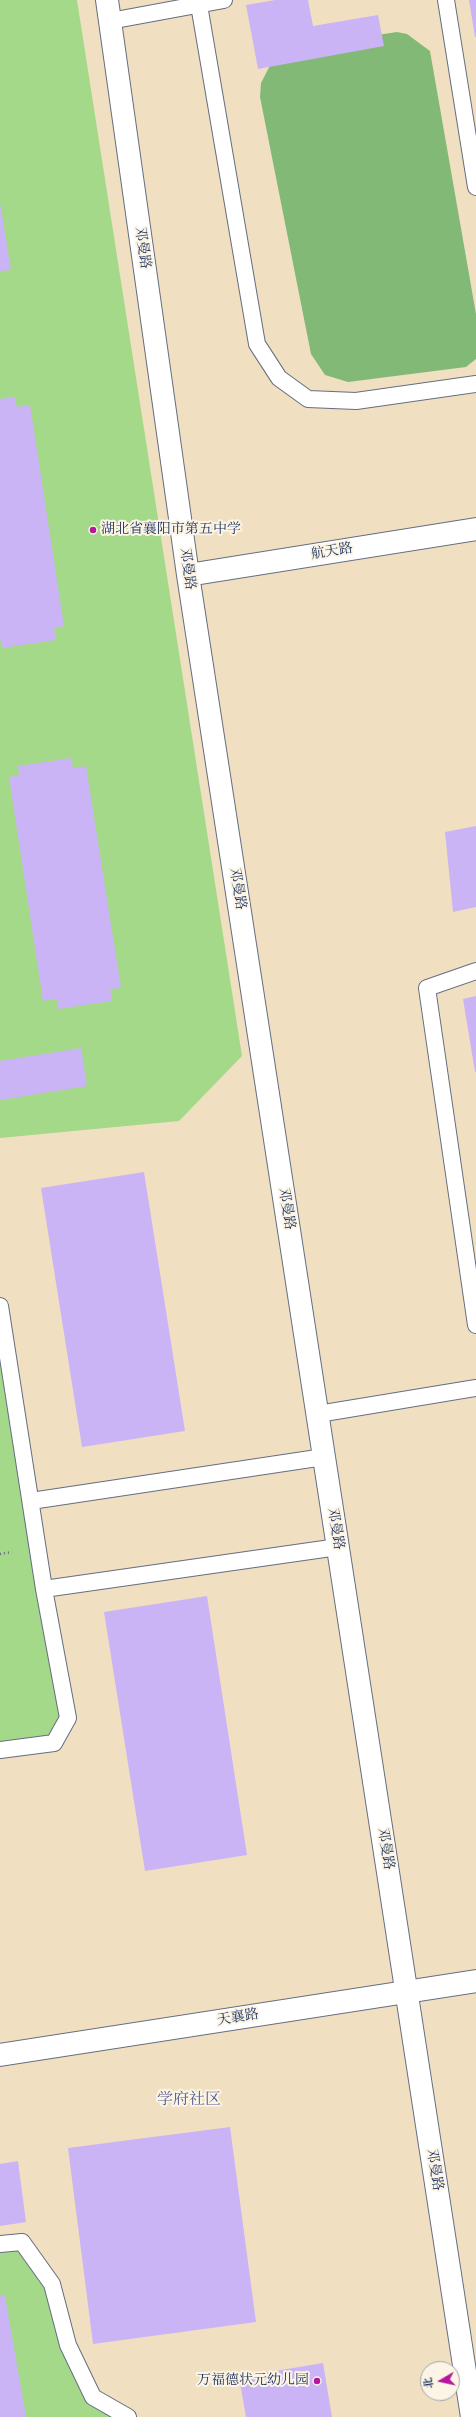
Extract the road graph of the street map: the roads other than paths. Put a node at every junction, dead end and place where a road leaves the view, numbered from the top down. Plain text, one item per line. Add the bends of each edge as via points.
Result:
1 (224, 0) edge
2 (446, 0) edge
3 (199, 4) junction
4 (108, 10) edge
5 (476, 187) edge
6 (476, 384) edge
7 (476, 529) edge
8 (188, 575) junction
9 (476, 971) edge
10 (0, 1306) edge
11 (476, 1325) edge
12 (476, 1388) edge
13 (318, 1414) junction
14 (324, 1457) junction
15 (31, 1501) junction
16 (338, 1547) junction
17 (44, 1589) junction
18 (0, 1750) edge
19 (476, 1981) edge
20 (406, 1991) junction
21 (0, 2055) edge
22 (0, 2244) edge
23 (128, 2417) edge
24 (472, 2417) edge

1 - 3 lane
2 - 5 lane
3 - 4 lane
3 - 6 lane via 257,344 279,378 308,399 356,401
4 - 8 street, 邓曼路
7 - 8 street, 航天路
8 - 13 street, 邓曼路
9 - 11 lane via 427,988
10 - 15 lane
12 - 13 lane
13 - 14 street, 邓曼路
14 - 15 lane
14 - 16 street, 邓曼路
15 - 17 lane
16 - 17 lane
16 - 20 street, 邓曼路
17 - 18 lane via 68,1718 54,1743
19 - 20 street, 天襄路
20 - 21 street, 天襄路
20 - 24 street, 邓曼路
22 - 23 lane via 22,2242 52,2284 68,2345 93,2398

